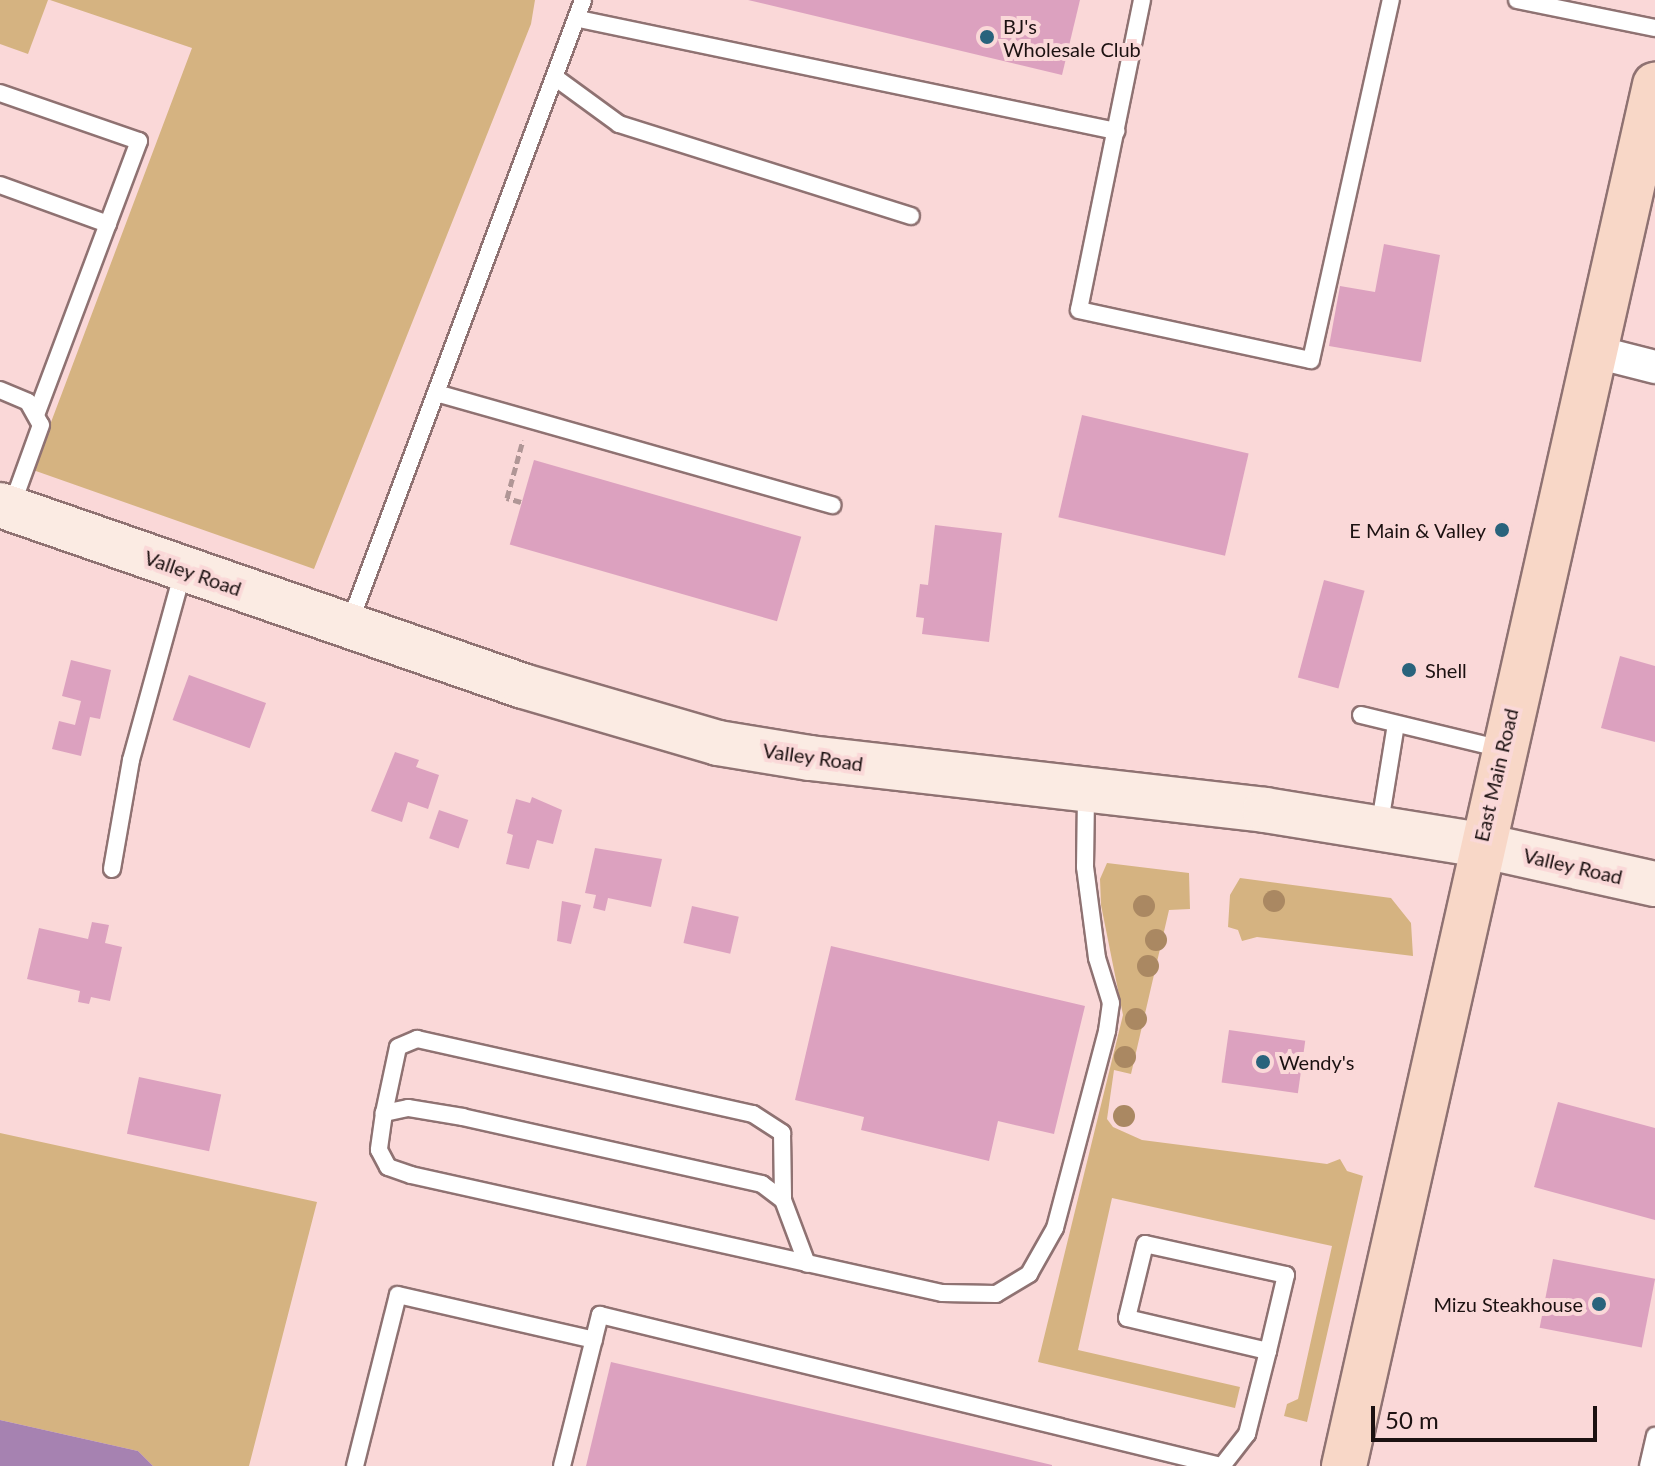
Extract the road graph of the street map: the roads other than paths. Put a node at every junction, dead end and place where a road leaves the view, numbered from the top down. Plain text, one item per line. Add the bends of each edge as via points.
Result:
1 (583, 0) edge
2 (1142, 0) edge
3 (1391, 0) edge
4 (1518, 0) edge
5 (579, 19) junction
6 (1655, 28) edge
7 (556, 78) junction
8 (1655, 85) edge
9 (0, 93) edge
10 (1116, 131) junction
11 (0, 185) edge
12 (911, 216) dead end
13 (108, 224) junction
14 (1592, 351) junction
15 (1655, 367) edge
16 (0, 390) edge
17 (436, 393) junction
18 (37, 412) junction
19 (832, 505) dead end
20 (6, 507) edge
21 (183, 570) junction
22 (348, 628) junction
23 (1361, 715) dead end
24 (1396, 724) junction
25 (1502, 749) junction
26 (1086, 791) junction
27 (1379, 829) junction
28 (1480, 845) junction
29 (112, 869) dead end
30 (1655, 884) edge
31 (384, 1113) junction
32 (783, 1200) junction
33 (807, 1264) junction
34 (594, 1340) junction
35 (1268, 1351) junction
36 (1655, 1436) edge
37 (355, 1466) edge
38 (562, 1466) edge
39 (1222, 1466) edge
40 (1344, 1466) edge
41 (1648, 1466) edge

1 - 5 lane
2 - 10 lane
3 - 10 lane via 1311,360 1079,310
4 - 6 lane
5 - 7 lane
5 - 10 lane
7 - 12 lane via 619,124
7 - 17 lane
8 - 14 main road, East Main Road
9 - 13 lane via 139,141
11 - 13 lane
13 - 18 lane
14 - 15 street
14 - 25 main road, East Main Road
16 - 18 lane
17 - 19 lane
17 - 22 lane
18 - 20 lane via 41,425
20 - 21 main road, Valley Road
21 - 22 main road, Valley Road
21 - 29 lane via 131,760
22 - 26 main road, Valley Road via 718,743
23 - 24 lane
24 - 25 lane
24 - 27 lane
25 - 28 main road, East Main Road
26 - 27 main road, Valley Road
26 - 33 lane via 1085,867 1097,958 1111,1003 1055,1228 1029,1274 996,1294 942,1293
27 - 28 main road, Valley Road
28 - 30 main road, Valley Road
28 - 40 main road, East Main Road
31 - 32 lane via 408,1108 463,1117 762,1184
31 - 32 lane via 398,1047 417,1039 753,1114 782,1133
31 - 33 lane via 379,1150 388,1167
32 - 33 lane
34 - 37 lane via 398,1295
34 - 38 lane
34 - 39 lane via 600,1315
35 - 35 lane via 1127,1318 1145,1244 1286,1275
35 - 39 lane via 1247,1434
36 - 41 lane

